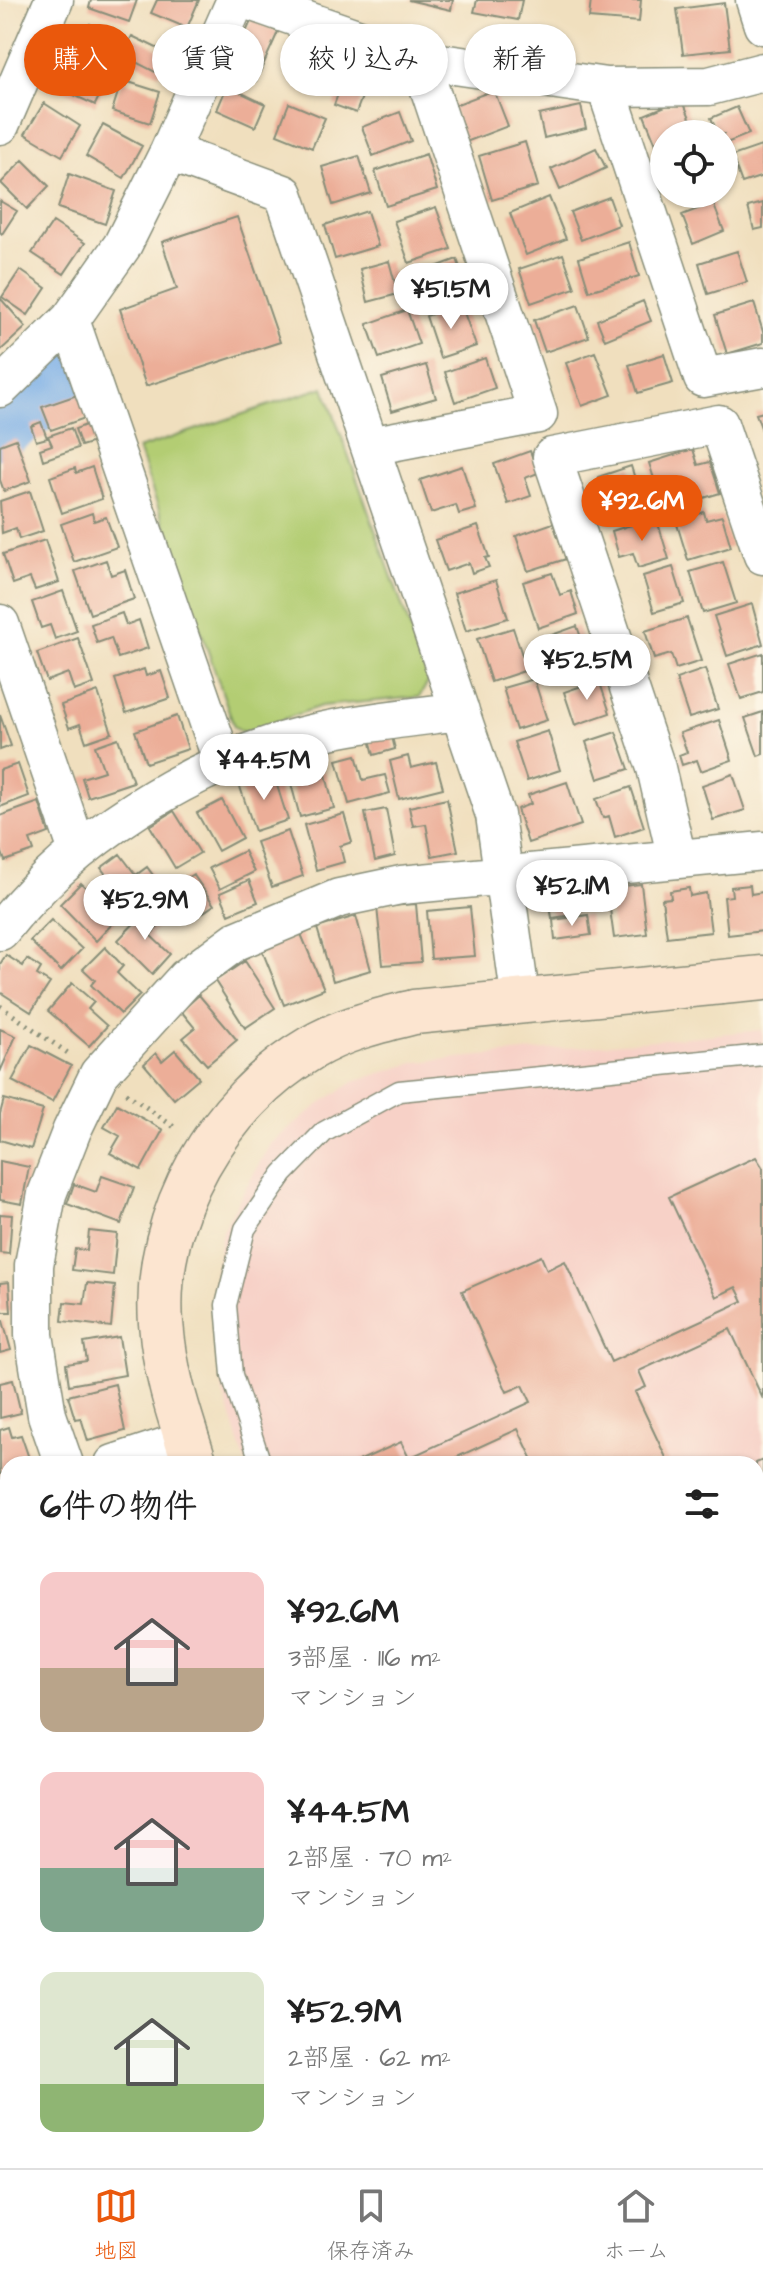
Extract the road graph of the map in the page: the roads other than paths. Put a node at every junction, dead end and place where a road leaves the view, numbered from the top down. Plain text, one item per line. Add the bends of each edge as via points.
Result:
1 (54, 0) edge
2 (236, 0) edge
3 (247, 0) edge
4 (755, 0) edge
5 (316, 24) edge
6 (763, 25) edge
7 (448, 64) edge
8 (763, 72) edge
9 (606, 87) junction
10 (432, 96) edge
11 (5, 104) edge
12 (169, 152) junction
13 (70, 320) junction
14 (763, 367) edge
15 (0, 388) edge
16 (370, 446) junction
17 (763, 555) edge
18 (0, 624) edge
19 (460, 711) junction
20 (223, 763) junction
21 (78, 851) junction
22 (763, 851) edge
23 (677, 859) junction
24 (504, 876) junction
25 (0, 931) edge
26 (763, 978) edge
27 (521, 1002) junction
28 (763, 1055) edge
29 (191, 1452) edge
30 (61, 1456) edge
31 (165, 1456) edge
32 (258, 1456) edge

1 - 11 street
2 - 12 street
3 - 5 street
4 - 6 street
7 - 9 street
8 - 9 street via 709,86
9 - 14 street via 703,378
10 - 16 street via 538,414
12 - 13 street via 122,246
12 - 16 street via 284,194
13 - 15 street
13 - 20 street
16 - 19 street
17 - 23 street via 719,424 552,457 656,768
18 - 21 street
19 - 20 street via 302,736
19 - 24 street via 495,815
20 - 21 street via 163,793
21 - 25 street
22 - 23 street
23 - 24 street
24 - 27 street
24 - 30 street via 401,885 339,898 236,941 186,978 99,1074 47,1194 34,1265 34,1335 47,1415
26 - 27 street
27 - 29 street via 414,1012 358,1026 312,1047 267,1078 230,1116 194,1173 177,1211 165,1261 161,1319 168,1379
28 - 32 lane via 399,1091 324,1132 283,1174 245,1229 226,1305 232,1375
29 - 31 street

